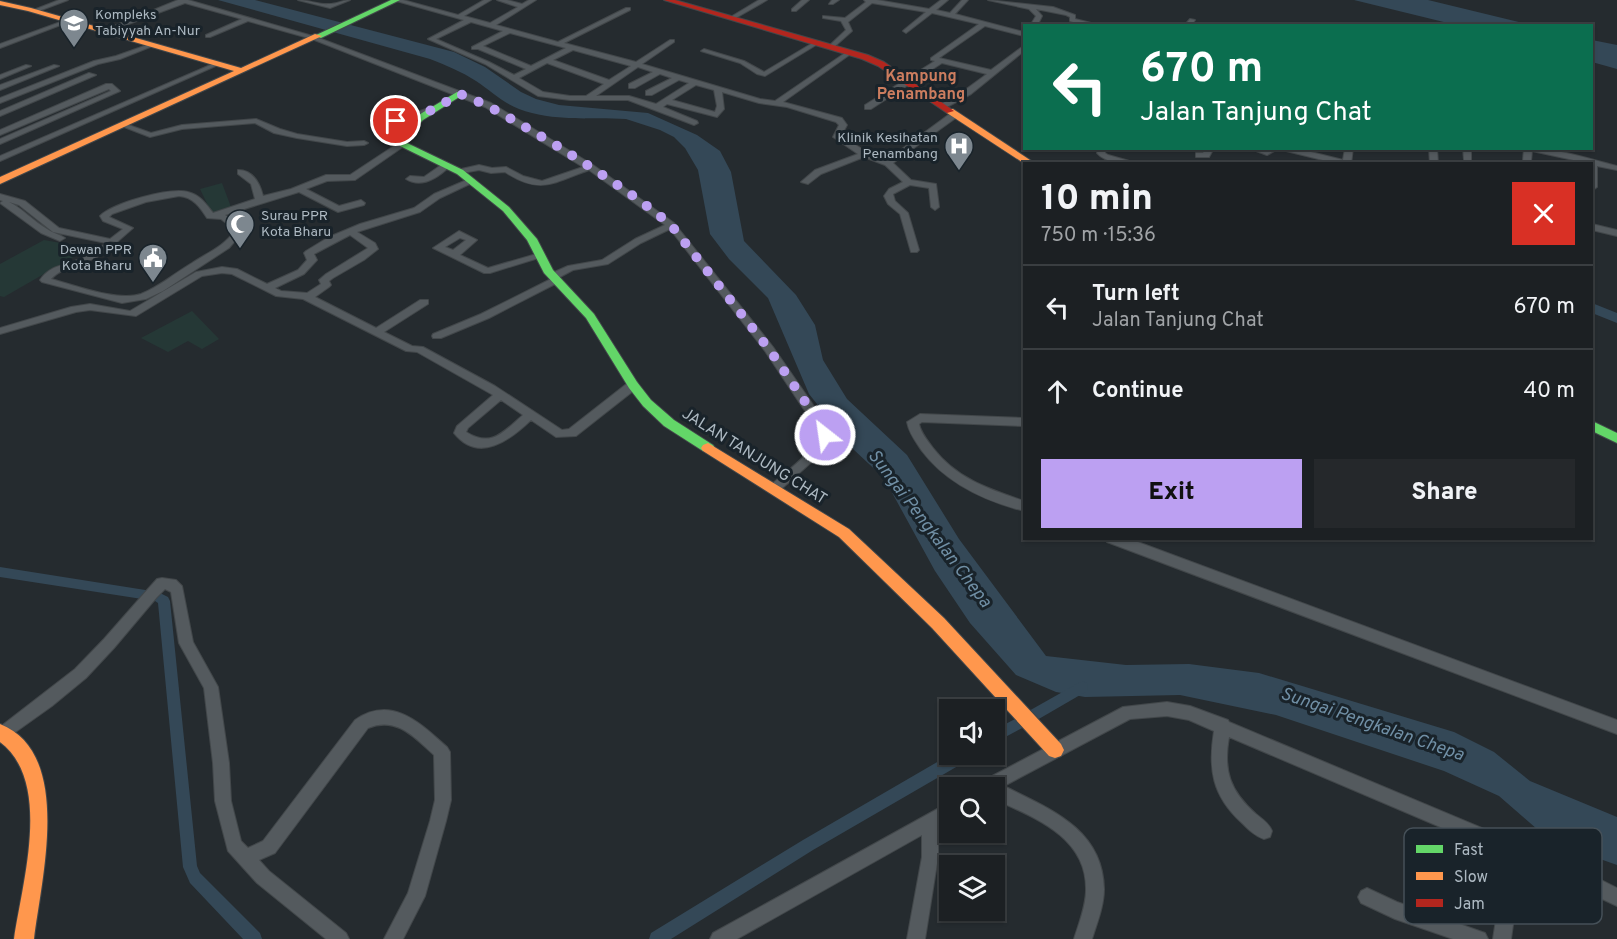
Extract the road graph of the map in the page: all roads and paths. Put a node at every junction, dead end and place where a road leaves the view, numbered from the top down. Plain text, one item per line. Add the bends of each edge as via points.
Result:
1 (5, 0) edge
2 (61, 0) edge
3 (183, 0) edge
4 (301, 0) edge
5 (346, 0) edge
6 (396, 0) edge
7 (488, 0) edge
8 (500, 0) edge
9 (534, 0) edge
10 (667, 0) edge
11 (764, 0) edge
12 (806, 0) edge
13 (870, 0) edge
14 (945, 0) edge
15 (965, 0) edge
16 (991, 0) edge
17 (0, 3) edge
18 (523, 6) junction
19 (1031, 7) junction
20 (627, 9) dead end
21 (794, 10) dead end
22 (34, 11) junction
23 (932, 12) junction
24 (951, 15) junction
25 (458, 17) junction
26 (825, 17) dead end
27 (732, 18) junction
28 (248, 19) junction
29 (470, 20) junction
30 (846, 20) junction
31 (68, 21) junction
32 (982, 24) junction
33 (1034, 24) edge
34 (1079, 24) edge
35 (490, 26) junction
36 (508, 30) junction
37 (105, 31) junction
38 (906, 31) dead end
39 (1023, 34) edge
40 (208, 36) dead end
41 (317, 37) junction
42 (672, 41) dead end
43 (818, 42) junction
44 (558, 44) junction
45 (152, 45) junction
46 (0, 46) edge
47 (478, 46) junction
48 (832, 46) junction
49 (571, 48) junction
50 (1023, 49) edge
51 (704, 51) dead end
52 (465, 52) junction
53 (850, 52) junction
54 (502, 56) junction
55 (548, 61) junction
56 (940, 61) junction
57 (487, 63) junction
58 (217, 64) junction
59 (637, 65) junction
60 (28, 66) dead end
61 (56, 66) dead end
62 (532, 69) junction
63 (242, 71) junction
64 (659, 72) junction
65 (993, 73) junction
66 (0, 77) edge
67 (677, 78) junction
68 (512, 79) junction
69 (907, 82) junction
70 (609, 83) junction
71 (694, 83) junction
72 (632, 86) dead end
73 (0, 88) edge
74 (718, 90) junction
75 (649, 93) dead end
76 (460, 94) junction
77 (589, 97) junction
78 (0, 101) edge
79 (666, 101) junction
80 (775, 104) junction
81 (942, 106) junction
82 (657, 107) junction
83 (868, 107) dead end
84 (432, 110) junction
85 (0, 114) edge
86 (42, 115) junction
87 (954, 115) junction
88 (54, 119) junction
89 (0, 123) edge
90 (694, 123) dead end
91 (123, 125) junction
92 (378, 126) dead end
93 (0, 133) edge
94 (0, 142) edge
95 (364, 143) dead end
96 (403, 144) junction
97 (1102, 150) edge
98 (1209, 150) edge
99 (1258, 150) edge
100 (1272, 150) edge
101 (1290, 150) edge
102 (1467, 150) edge
103 (1530, 150) edge
104 (1539, 150) edge
105 (864, 154) junction
106 (1556, 154) junction
107 (1199, 155) dead end
108 (0, 159) edge
109 (1468, 160) dead end
110 (1527, 161) dead end
111 (1029, 162) edge
112 (1127, 162) edge
113 (1339, 162) edge
114 (1557, 162) edge
115 (1593, 162) junction
116 (888, 163) junction
117 (447, 165) junction
118 (590, 167) junction
119 (1617, 168) edge
120 (241, 172) dead end
121 (460, 172) junction
122 (410, 179) dead end
123 (472, 181) junction
124 (0, 182) edge
125 (805, 182) dead end
126 (908, 182) junction
127 (1593, 187) dead end
128 (300, 189) junction
129 (0, 197) edge
130 (260, 201) junction
131 (0, 202) edge
132 (361, 203) dead end
133 (935, 207) dead end
134 (211, 217) junction
135 (671, 225) junction
136 (1593, 227) edge
137 (352, 232) junction
138 (1617, 233) edge
139 (106, 243) junction
140 (914, 250) dead end
141 (454, 254) dead end
142 (540, 256) junction
143 (204, 261) junction
144 (213, 270) junction
145 (555, 278) junction
146 (267, 288) junction
147 (308, 297) junction
148 (424, 302) dead end
149 (0, 331) edge
150 (376, 332) junction
151 (436, 336) dead end
152 (633, 385) junction
153 (500, 395) junction
154 (531, 414) junction
155 (1023, 422) edge
156 (1593, 426) edge
157 (1617, 438) edge
158 (775, 488) junction
159 (1023, 506) edge
160 (1117, 540) edge
161 (1222, 725) junction
162 (1617, 727) edge
163 (1, 734) edge
164 (1055, 750) junction
165 (1005, 779) edge
166 (1005, 796) edge
167 (939, 817) edge
168 (930, 822) junction
169 (1463, 828) edge
170 (1264, 831) dead end
171 (244, 858) junction
172 (1602, 890) edge
173 (1367, 897) dead end
174 (1617, 897) edge
175 (1404, 913) edge
176 (1436, 924) edge
177 (1504, 924) edge
178 (24, 939) edge
179 (340, 939) edge
180 (393, 939) edge
181 (719, 939) edge
182 (916, 939) edge
183 (1083, 939) edge
184 (1479, 939) edge
185 (1502, 939) edge

1 - 17 street
2 - 22 street
3 - 28 street
3 - 37 street
4 - 5 street via 330,6
6 - 25 street
6 - 41 main road
7 - 25 street
8 - 18 street
9 - 18 street
10 - 27 main road
11 - 27 street
12 - 21 street
13 - 23 street
13 - 30 street
14 - 23 street
15 - 24 street
16 - 19 street
17 - 22 main road
18 - 35 street
19 - 33 street via 1039,16
19 - 34 street via 1072,15 1072,20
20 - 44 street
22 - 31 main road
23 - 24 street
23 - 38 street
24 - 32 street
25 - 29 street
26 - 30 street
27 - 43 main road
28 - 40 street
28 - 41 street
29 - 35 street
29 - 52 street via 430,39
30 - 48 street via 843,24 850,30
31 - 37 main road
31 - 46 street
32 - 39 street
32 - 56 street via 933,58
35 - 36 street
36 - 44 street
36 - 47 street
37 - 45 main road
41 - 63 main road
41 - 76 street
42 - 59 street
43 - 48 main road
43 - 51 street via 765,74 742,62
44 - 49 street
45 - 58 main road
45 - 78 street via 96,62
47 - 52 street
47 - 54 street
48 - 53 main road
49 - 55 street
49 - 59 street
50 - 65 street
52 - 57 street
53 - 69 main road via 881,64
53 - 80 street
54 - 57 street
54 - 62 street
55 - 62 street
55 - 70 street
56 - 65 street
56 - 69 street
57 - 68 street
58 - 63 main road
58 - 108 street
59 - 64 street
59 - 70 street
60 - 66 street
61 - 73 street
62 - 68 street
63 - 91 main road
64 - 67 street
64 - 72 street
65 - 81 street
67 - 71 street
67 - 75 street
68 - 77 street via 547,96
69 - 81 main road
69 - 83 street
70 - 77 street
71 - 74 street
71 - 79 street
74 - 79 street via 722,104 717,115
74 - 80 street
76 - 84 main road
76 - 118 street via 500,112
77 - 82 street via 633,99
79 - 82 street
80 - 105 street via 839,120 843,125 837,137
81 - 87 main road
82 - 90 street
84 - 92 street
84 - 96 main road via 409,128 402,138
85 - 89 street via 95,78
86 - 88 street
86 - 88 street via 110,87 117,91
86 - 93 street
87 - 111 main road
87 - 116 street
88 - 94 street
91 - 95 street via 148,135 182,127 256,121 277,132 347,144
91 - 124 main road
96 - 117 main road, JALAN TANJUNG CHAT
96 - 128 street via 352,178 326,178
97 - 112 street via 1105,157
98 - 107 street via 1206,155
99 - 100 street
101 - 113 street
102 - 109 street
103 - 110 street
104 - 106 street
105 - 116 street
105 - 125 street via 817,172
106 - 114 street
106 - 115 street
115 - 119 street
115 - 127 street
116 - 126 street
117 - 121 main road, JALAN TANJUNG CHAT
117 - 122 street via 426,180
118 - 121 street via 543,184 503,168 491,171 479,167
118 - 135 street
120 - 130 street via 255,183
121 - 123 main road, JALAN TANJUNG CHAT
123 - 137 street via 437,196 417,210
123 - 142 main road, JALAN TANJUNG CHAT via 506,208 532,239
126 - 133 street via 933,186
126 - 140 street via 888,196 904,213
128 - 130 street
128 - 132 street via 338,209
129 - 139 street via 22,203 56,230
130 - 134 street
131 - 139 street via 49,235
134 - 139 street via 201,201 180,194 116,208 104,218 129,228
134 - 143 street via 223,217 240,229
135 - 145 street via 605,262 571,268
135 - 158 street via 769,349 823,428 825,435 820,448
136 - 138 street
137 - 146 street via 312,251 308,254 312,260 302,271
137 - 147 street via 373,249 331,274 324,280 326,285
139 - 143 street via 83,261 64,266 45,280 125,300 161,289
141 - 142 street via 487,271
142 - 145 main road, JALAN TANJUNG CHAT
143 - 144 street
144 - 146 street via 234,271
144 - 149 street via 199,274 132,314 90,307
145 - 151 street via 485,316
145 - 152 main road, JALAN TANJUNG CHAT via 590,316
146 - 147 street via 279,294
147 - 150 street
148 - 150 street
150 - 153 street via 410,349 419,349
152 - 154 street via 567,434 560,434
152 - 158 main road, JALAN TANJUNG CHAT via 669,423
153 - 154 street
153 - 154 street via 463,426 460,433 480,444 490,443
155 - 159 street via 920,418 913,422 936,463 951,476
156 - 157 main road
158 - 164 main road, JALAN TANJUNG CHAT via 844,533 938,623
160 - 162 street
161 - 164 street via 1190,713 1128,712
161 - 169 street
161 - 170 street via 1216,759 1219,772 1234,807
163 - 171 street via 91,664 141,603 162,583 171,584 177,590 186,643 211,687 224,811 234,845
163 - 178 main road via 22,750 37,791 39,841
164 - 165 street
166 - 183 street via 1066,826 1086,851 1092,863 1095,889
167 - 168 street
168 - 181 street
168 - 182 street via 930,857
171 - 179 street
171 - 180 street via 269,847 365,721 392,718 409,722 442,752 443,800 416,896
172 - 174 street
173 - 175 street
176 - 184 street
177 - 185 street

